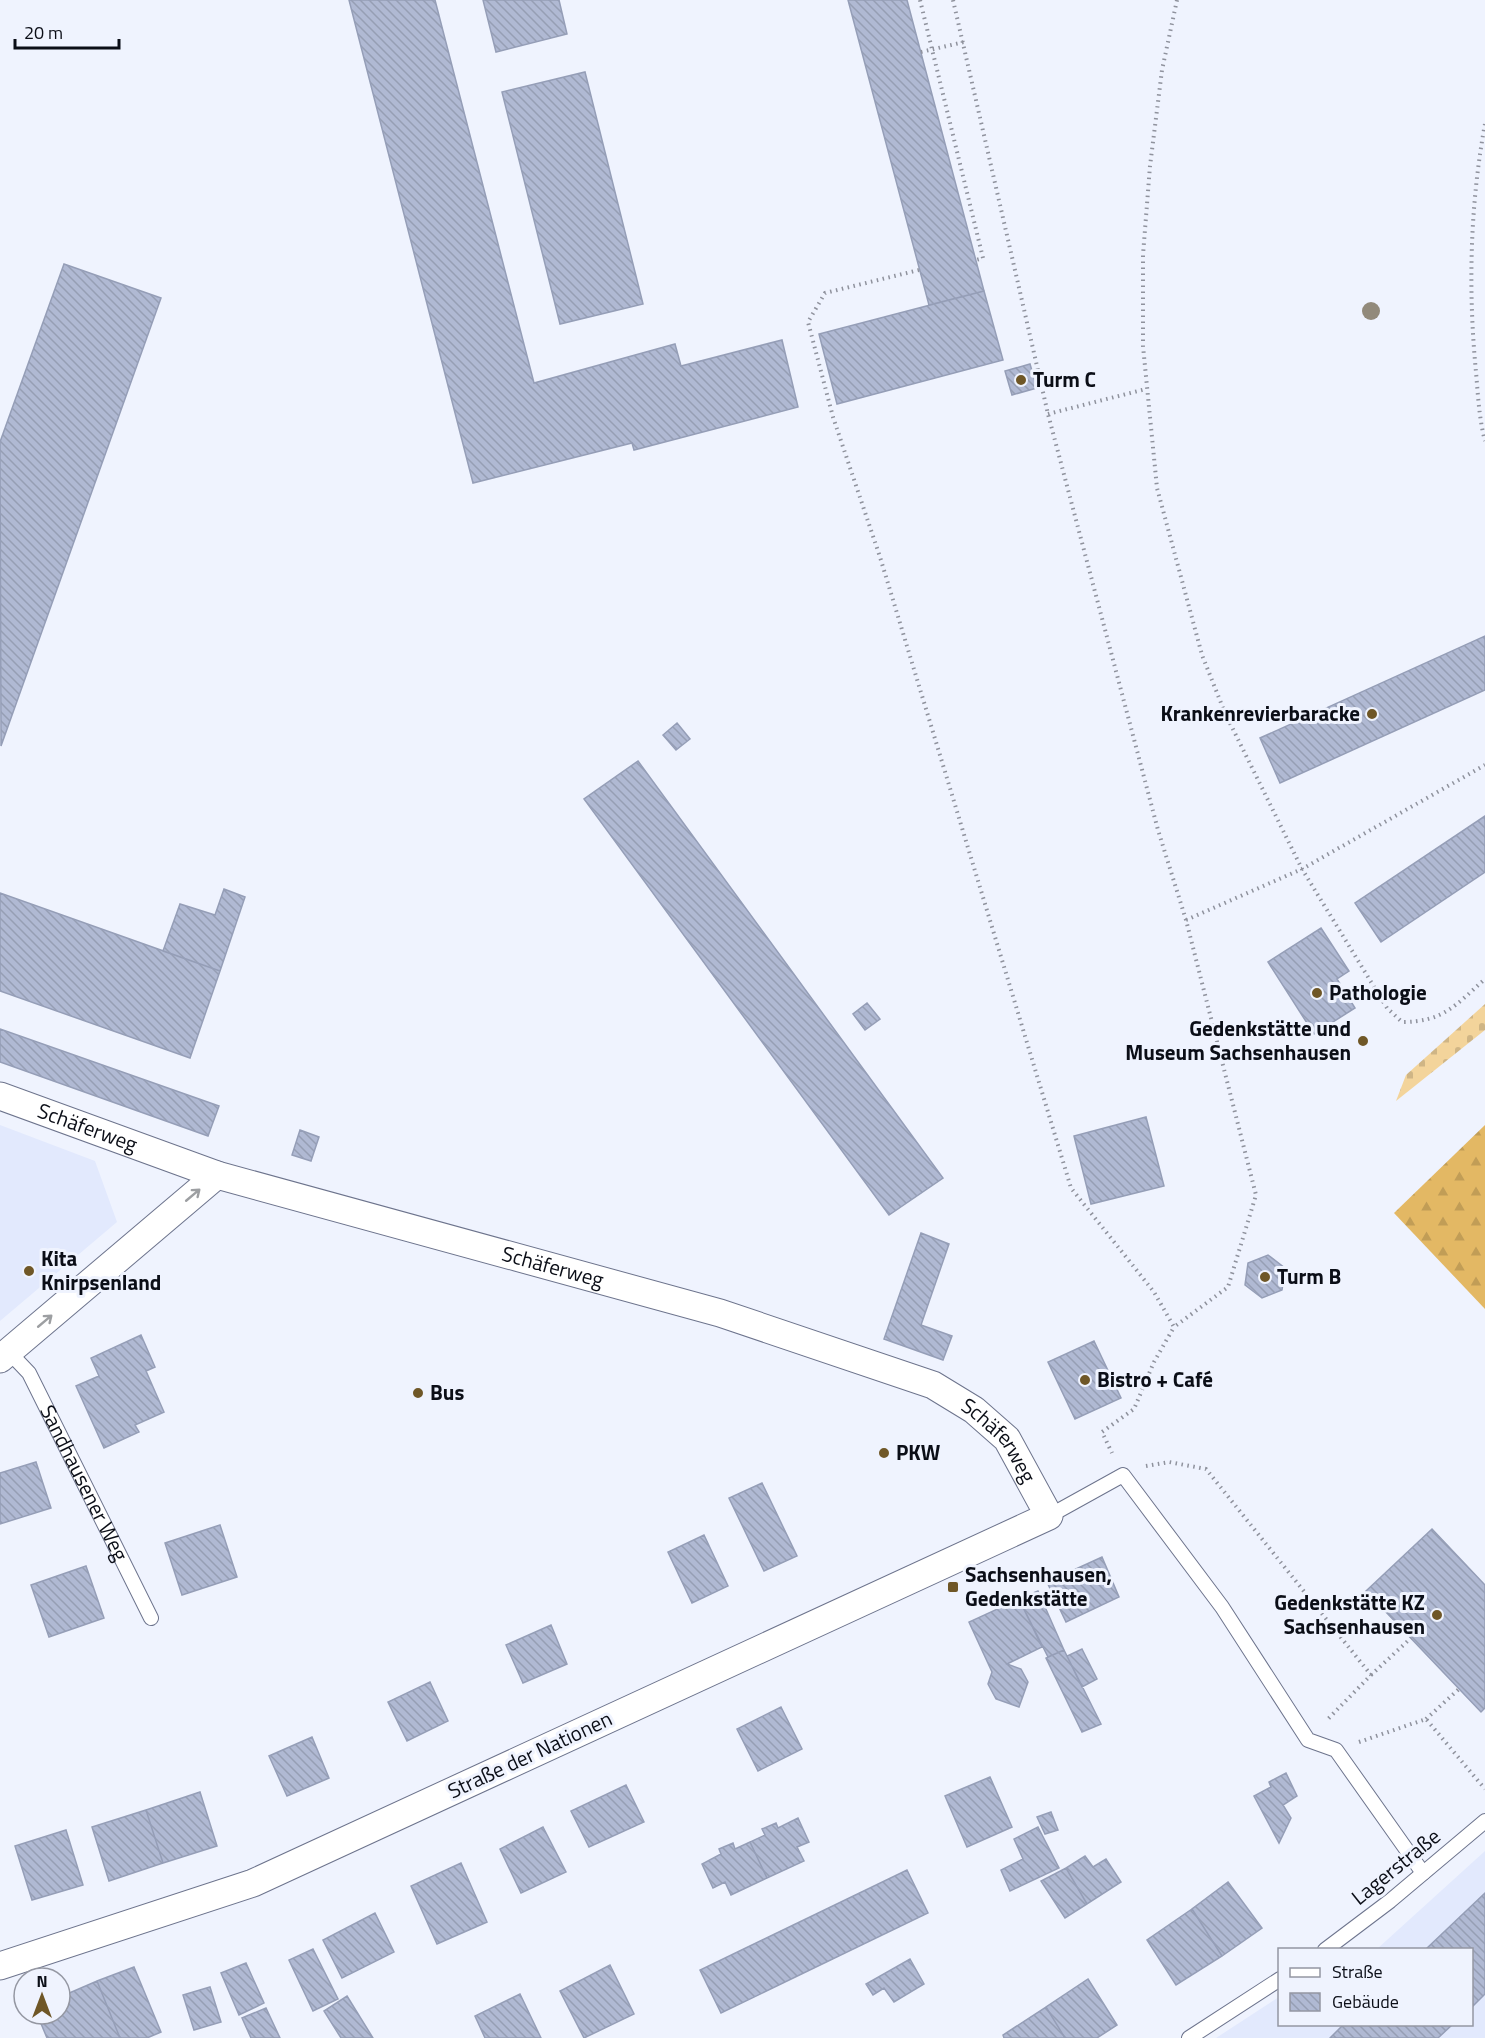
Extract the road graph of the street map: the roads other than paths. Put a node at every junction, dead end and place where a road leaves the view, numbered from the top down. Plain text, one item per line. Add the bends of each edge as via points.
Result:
1 (0, 1096) edge
2 (218, 1174) junction
3 (4, 1355) edge
4 (1049, 1516) junction
5 (152, 1618) dead end
6 (1485, 1821) edge
7 (1423, 1873) junction
8 (1329, 1947) edge
9 (0, 1966) edge
10 (1278, 1980) edge
11 (1189, 2038) edge

1 - 2 street, Schäferweg
3 -> 2 street, Sandhausener Weg
2 - 4 street, Schäferweg via 720,1313 933,1385 974,1410 1007,1439
3 - 5 lane, Sandhausener Weg via 29,1373
4 - 7 lane via 1123,1475 1222,1607 1308,1740 1336,1750
4 - 9 street, Straße der Nationen via 253,1883
6 - 7 lane, Lagerstraße
7 - 8 lane, Lagerstraße
10 - 11 lane

